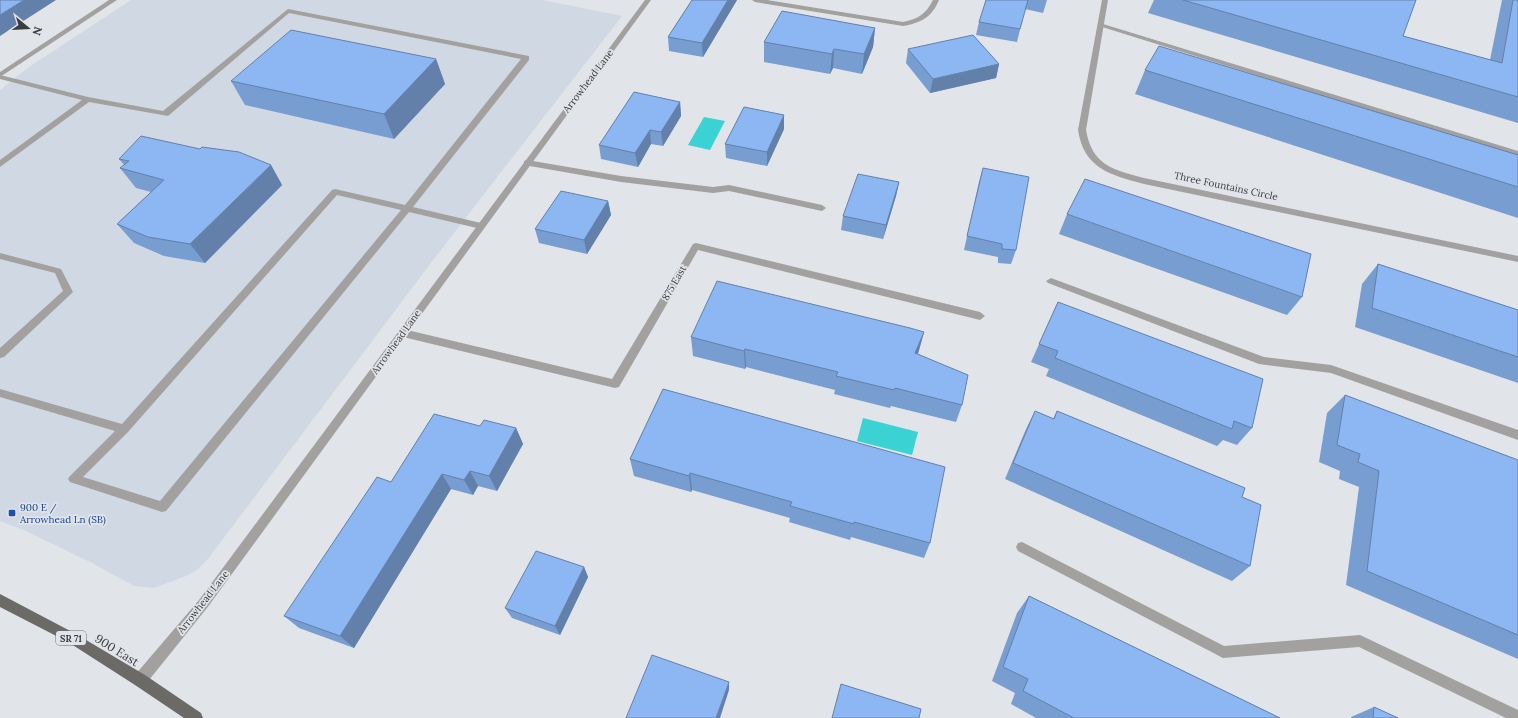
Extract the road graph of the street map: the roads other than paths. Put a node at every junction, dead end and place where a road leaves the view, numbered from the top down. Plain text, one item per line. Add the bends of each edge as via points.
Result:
1 (114, 0) edge
2 (648, 0) edge
3 (755, 0) edge
4 (936, 0) edge
5 (1106, 0) edge
6 (1101, 25) junction
7 (0, 76) edge
8 (88, 99) junction
9 (1518, 154) edge
10 (527, 163) junction
11 (0, 164) edge
12 (822, 208) dead end
13 (407, 209) junction
14 (481, 226) junction
15 (0, 256) edge
16 (1518, 259) edge
17 (1051, 281) dead end
18 (980, 316) dead end
19 (403, 333) junction
20 (0, 354) edge
21 (0, 392) edge
22 (124, 429) junction
23 (1518, 435) edge
24 (1022, 547) dead end
25 (0, 600) edge
26 (140, 680) junction
27 (1518, 717) edge
28 (196, 718) edge

1 - 7 street
2 - 10 street, Arrowhead Lane
3 - 4 street via 903,24 928,15
5 - 6 street, Three Fountains Circle
6 - 9 street
6 - 16 street, Three Fountains Circle via 1082,130 1088,153 1098,163 1144,181
7 - 8 street
8 - 11 street
8 - 13 street via 165,114 288,11 526,58
10 - 12 street via 621,180 713,190 729,188
10 - 14 street, Arrowhead Lane
13 - 14 street
13 - 22 street via 335,192
13 - 22 street via 162,507 74,479
14 - 19 street, Arrowhead Lane
15 - 20 street via 58,271 68,292
17 - 23 street via 1263,361 1331,368
18 - 19 street, 875 East via 696,246 615,384
19 - 26 street, Arrowhead Lane via 203,604
21 - 22 street
24 - 27 street via 1223,652 1360,641
25 - 26 main road, 900 East / SR 71 via 72,638
26 - 28 main road, 900 East / SR 71

